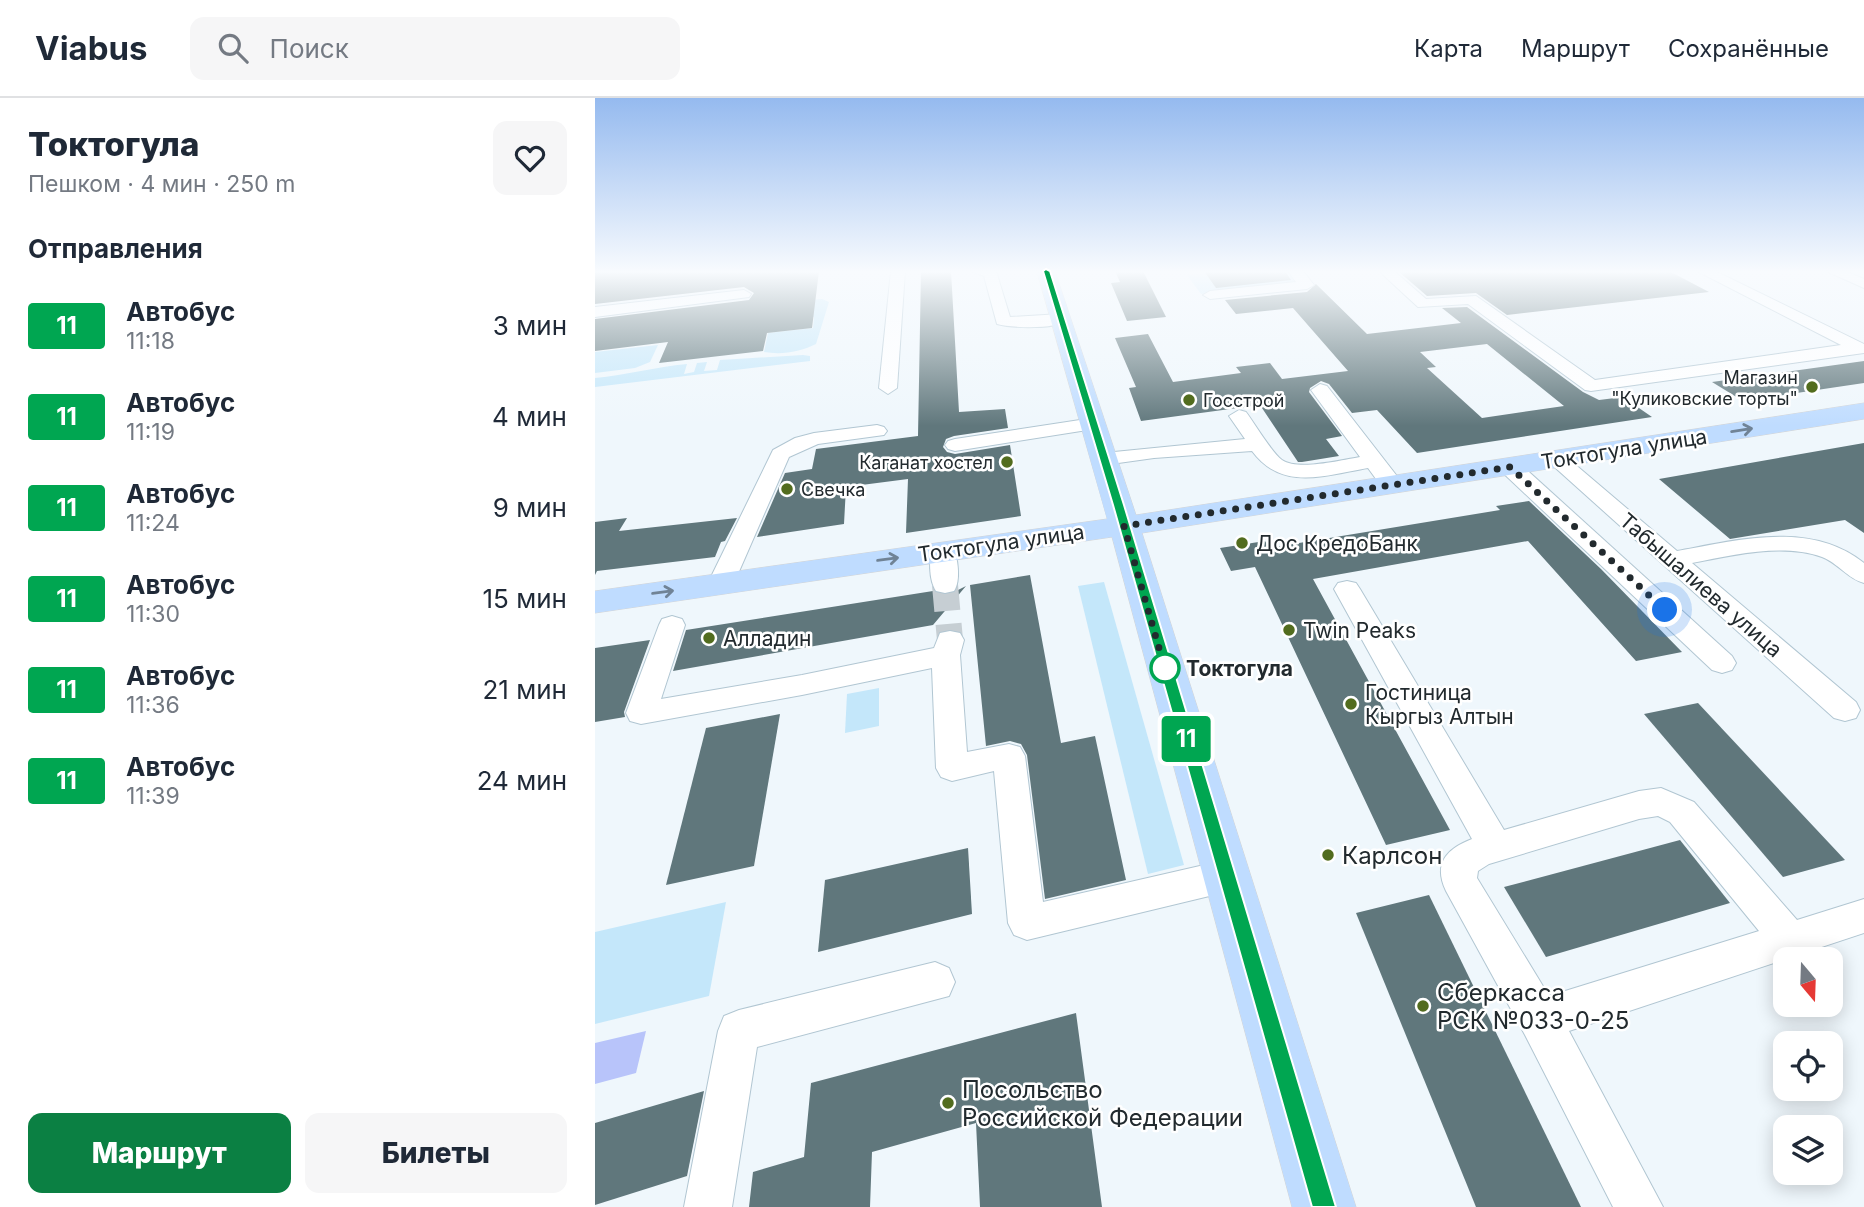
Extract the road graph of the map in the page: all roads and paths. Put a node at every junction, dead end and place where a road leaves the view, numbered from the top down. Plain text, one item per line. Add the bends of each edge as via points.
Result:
1 (894, 323) edge
2 (1062, 323) edge
3 (1504, 323) edge
4 (1808, 323) edge
5 (1850, 327) dead end
6 (1823, 330) junction
7 (1861, 349) edge
8 (888, 388) dead end
9 (1319, 390) dead end
10 (1864, 411) edge
11 (1239, 416) dead end
12 (1093, 424) junction
13 (877, 431) dead end
14 (1260, 444) junction
15 (955, 445) dead end
16 (1104, 459) junction
17 (1557, 459) junction
18 (1373, 461) junction
19 (1510, 467) junction
20 (1392, 485) junction
21 (1124, 526) junction
22 (943, 551) junction
23 (1672, 559) junction
24 (1864, 575) edge
25 (721, 583) junction
26 (945, 586) tunnel mouth
27 (1347, 589) dead end
28 (595, 602) edge
29 (672, 625) dead end
30 (1722, 663) dead end
31 (1845, 710) dead end
32 (1495, 847) junction
33 (1226, 876) junction
34 (1864, 916) edge
35 (1790, 940) junction
36 (935, 982) dead end
37 (1541, 1020) junction
38 (708, 1207) edge
39 (1324, 1207) edge
40 (1639, 1207) edge

1 - 8 street
2 - 12 main road
3 - 7 street via 1591,386
4 - 6 street
5 - 6 street
6 - 7 street
9 - 18 street
17 -> 10 main road, Токтогула улица
11 - 14 street
12 - 15 street
12 - 16 main road
13 - 25 street via 807,440 780,454
14 - 16 street
14 - 18 street via 1275,465 1289,470
16 - 21 main road
17 - 19 main road, Токтогула улица
17 - 23 street, Табышалиева улица
18 - 20 street
19 - 20 main road, Токтогула улица
19 - 30 street
20 - 21 main road, Токтогула улица
21 - 22 main road, Токтогула улица
21 - 33 main road
25 -> 22 main road, Токтогула улица
22 - 26 street
23 - 24 street via 1793,543 1834,553
23 - 31 street, Табышалиева улица
28 -> 25 main road, Токтогула улица
27 - 32 street
29 - 33 street via 641,713 802,685 948,648 952,768 1009,756 1027,923
32 - 35 street via 1661,802 1682,812
32 - 37 street via 1459,863 1459,880
33 - 39 main road
34 - 35 street
35 - 37 street
36 - 38 street via 739,1031
37 - 40 street

